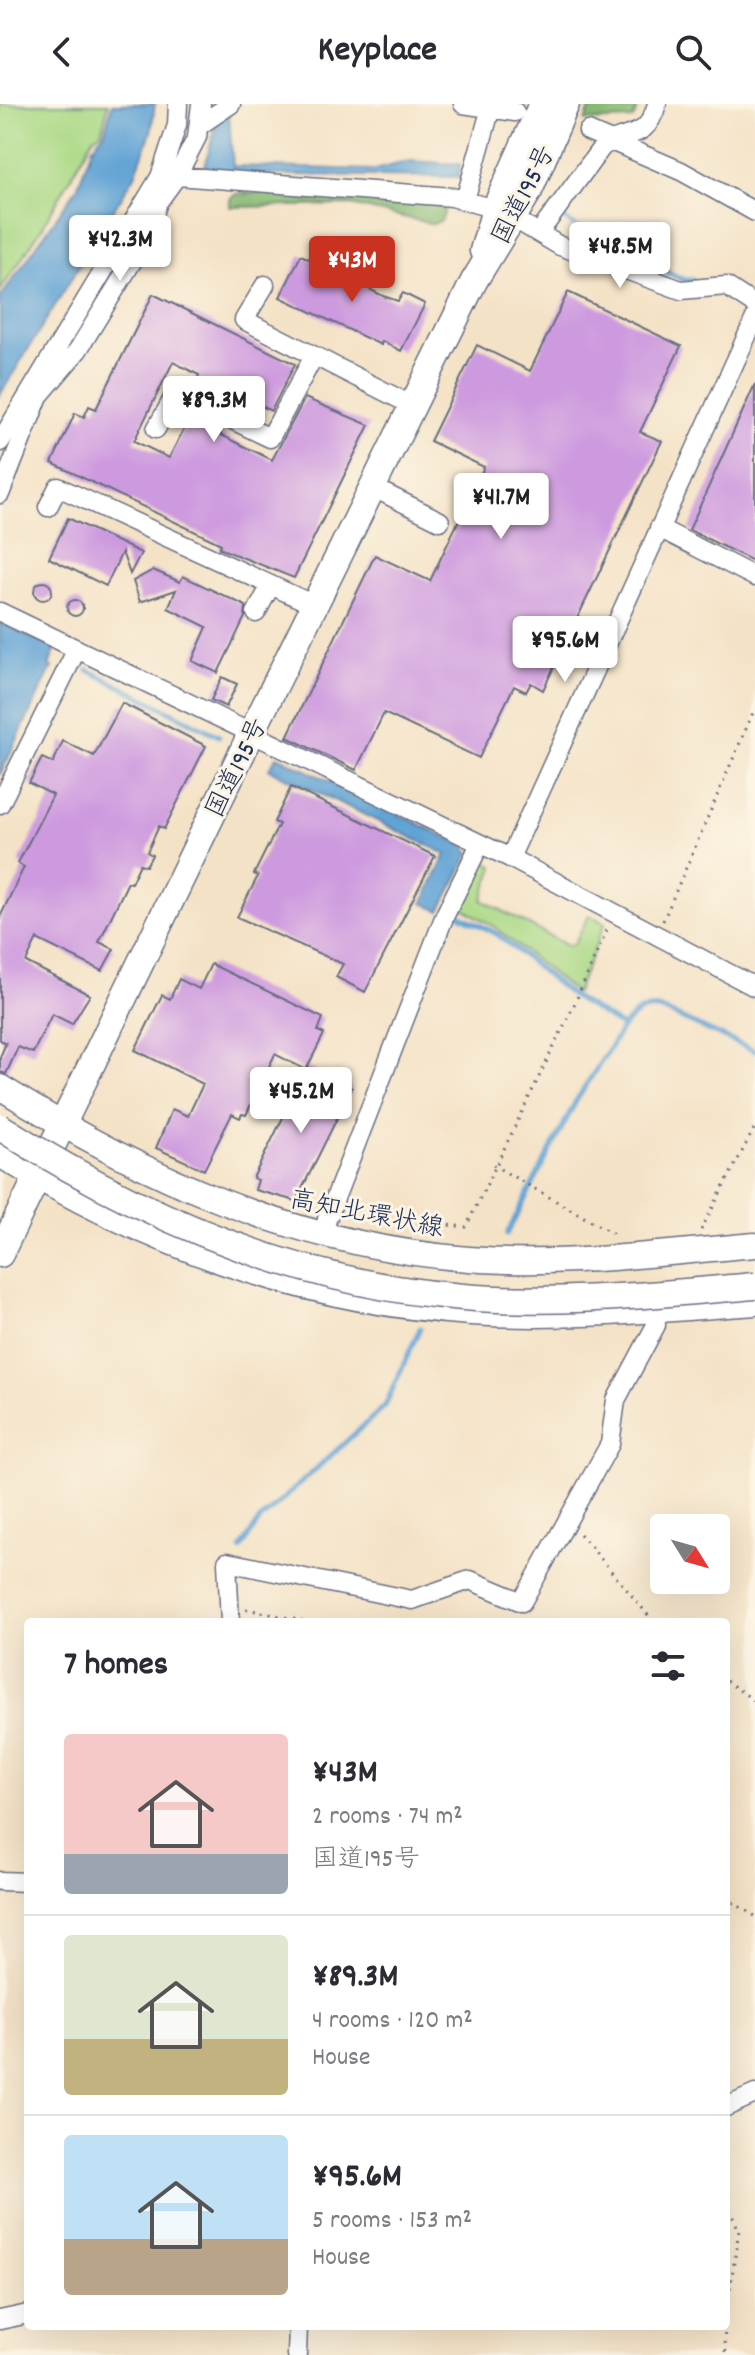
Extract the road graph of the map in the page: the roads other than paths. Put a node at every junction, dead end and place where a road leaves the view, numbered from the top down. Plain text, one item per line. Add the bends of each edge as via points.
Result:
1 (178, 104) edge
2 (230, 104) edge
3 (463, 104) edge
4 (542, 104) edge
5 (566, 104) edge
6 (657, 104) edge
7 (492, 107) edge
8 (515, 112) dead end
9 (203, 116) edge
10 (588, 131) dead end
11 (611, 140) junction
12 (177, 176) junction
13 (158, 192) junction
14 (465, 200) junction
15 (755, 212) edge
16 (504, 214) junction
17 (539, 233) junction
18 (265, 285) dead end
19 (755, 305) edge
20 (755, 318) edge
21 (314, 356) junction
22 (34, 394) junction
23 (413, 406) junction
24 (156, 429) dead end
25 (0, 442) edge
26 (372, 487) junction
27 (0, 494) edge
28 (48, 507) dead end
29 (440, 521) dead end
30 (659, 528) junction
31 (755, 577) edge
32 (271, 585) junction
33 (314, 605) junction
34 (0, 612) edge
35 (256, 613) dead end
36 (77, 649) junction
37 (251, 734) junction
38 (0, 804) edge
39 (480, 844) junction
40 (510, 858) junction
41 (755, 987) edge
42 (0, 1087) edge
43 (62, 1126) junction
44 (0, 1127) edge
45 (0, 1155) edge
46 (37, 1178) junction
47 (324, 1236) junction
48 (755, 1245) edge
49 (0, 1254) edge
50 (755, 1286) edge
51 (755, 1303) edge
52 (655, 1309) junction
53 (230, 1614) edge
54 (0, 1881) edge
55 (24, 1882) edge
56 (755, 2094) edge
57 (730, 2105) edge
58 (24, 2315) edge
59 (0, 2320) edge
60 (298, 2330) edge
61 (297, 2355) edge

1 - 13 street
2 - 9 street
3 - 7 street
4 - 16 highway, 国道195号
5 - 16 highway, 国道195号
6 - 11 street via 652,121 640,133
7 - 8 street
7 - 14 street
9 - 12 street
10 - 11 street
11 - 15 street
11 - 17 street
12 - 13 street
12 - 14 street
13 - 22 street
14 - 16 street
16 - 17 street
16 - 23 highway, 国道195号
17 - 19 street via 560,246 681,290 726,286
18 - 21 street via 244,320
20 - 30 street
21 - 23 street
21 - 24 street via 270,438 176,393
22 - 25 street
22 - 27 street
23 - 26 highway, 国道195号
26 - 29 street
26 - 33 highway, 国道195号
28 - 32 street via 58,487
30 - 31 street
30 - 40 street
32 - 33 street
32 - 35 street
33 - 37 highway, 国道195号
34 - 36 street
36 - 37 street
36 - 38 street
37 - 39 street
37 - 43 highway, 国道195号
39 - 40 street
39 - 47 street via 448,909
40 - 41 street
42 - 43 main road, 高知北環状線
43 - 46 highway, 国道195号
43 - 47 main road, 高知北環状線 via 196,1193
44 - 50 highway, bridge via 132,1202 274,1260 340,1278 404,1291 528,1300
45 - 46 main road
46 - 49 highway, 国道195号
46 - 52 main road via 179,1247 320,1290 471,1313
47 - 48 main road, 高知北環状線 via 471,1260 610,1258
51 - 52 main road
52 - 53 street via 656,1325 616,1400 610,1444 522,1602 470,1580 412,1600 227,1562
54 - 55 street
56 - 57 street
58 - 59 street
60 - 61 street

